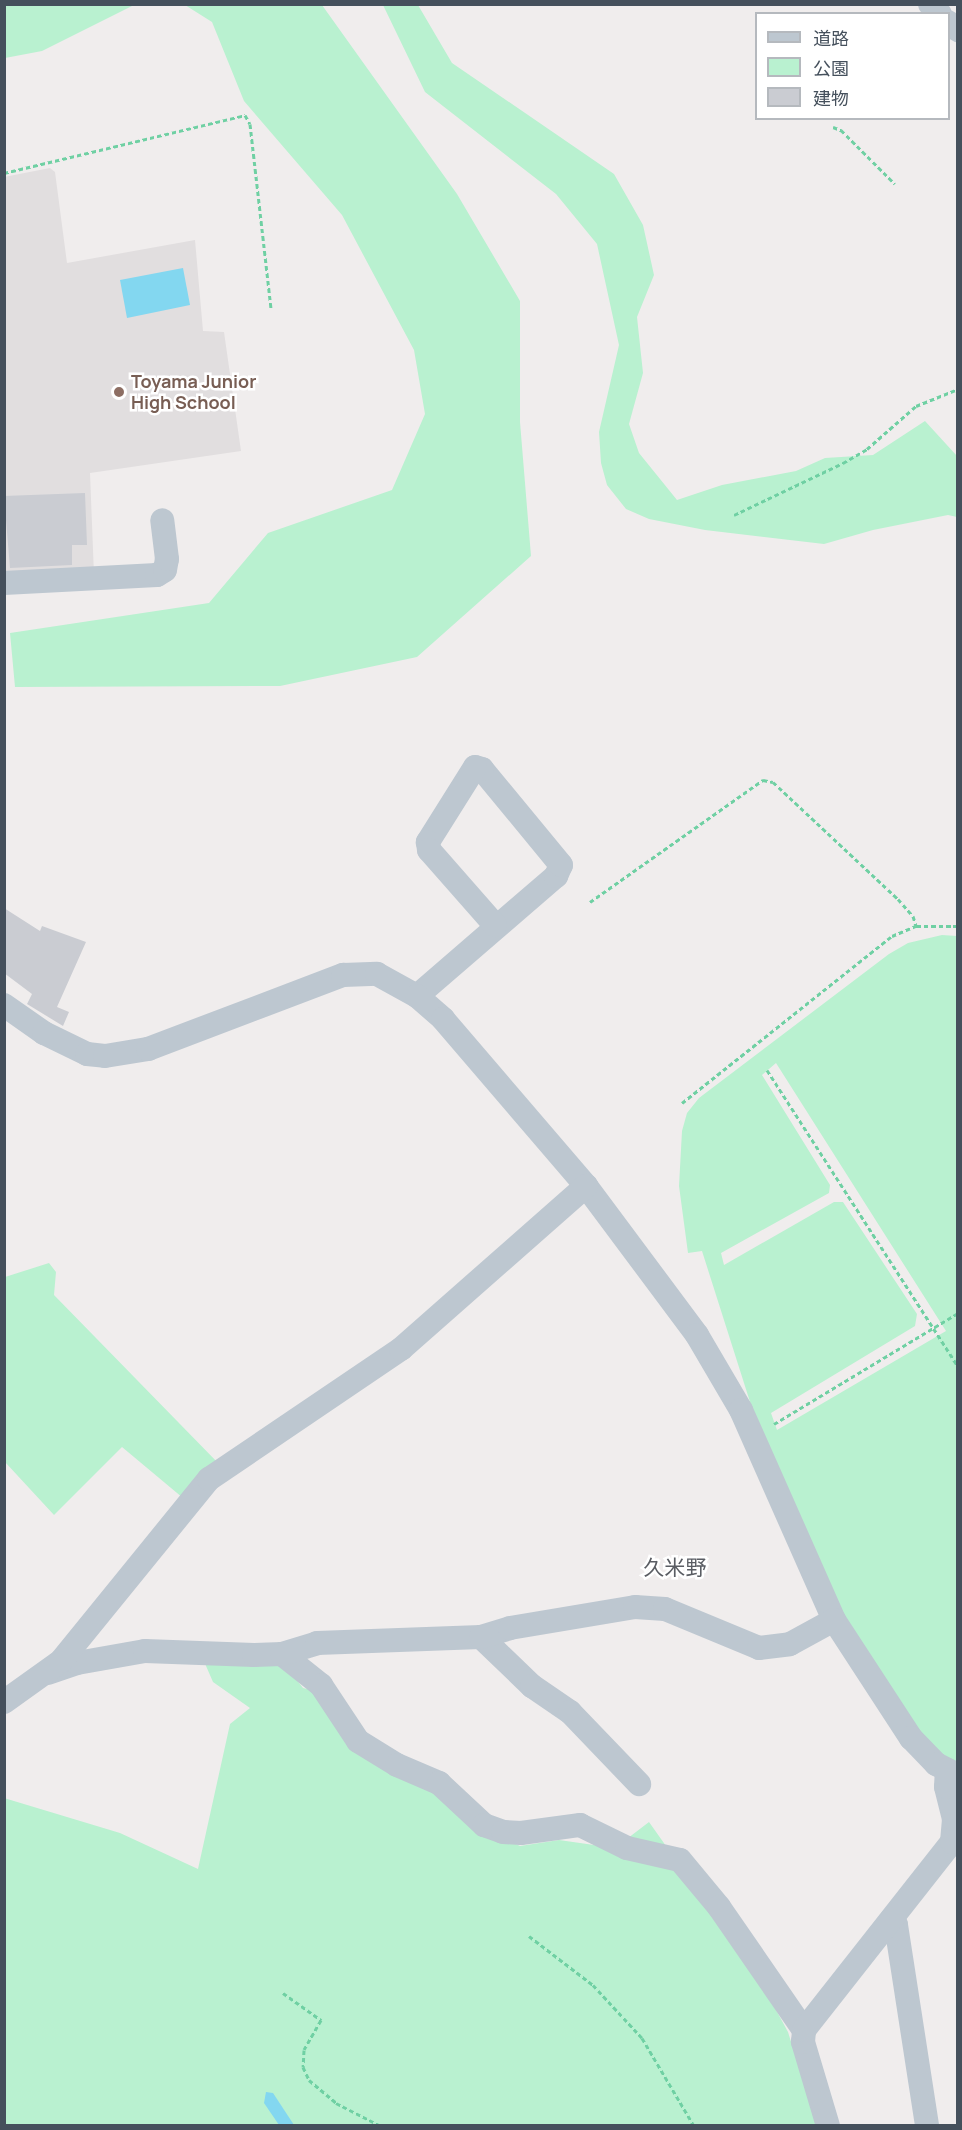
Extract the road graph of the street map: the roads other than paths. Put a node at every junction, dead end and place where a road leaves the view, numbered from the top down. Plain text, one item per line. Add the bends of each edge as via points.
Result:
1 (162, 520) dead end
2 (4, 583) edge
3 (495, 925) junction
4 (417, 996) junction
5 (4, 1005) edge
6 (586, 1186) junction
7 (834, 1620) junction
8 (481, 1636) junction
9 (282, 1654) junction
10 (48, 1673) junction
11 (4, 1702) edge
12 (952, 1773) edge
13 (639, 1784) dead end
14 (956, 1836) edge
15 (892, 1919) junction
16 (804, 2030) junction
17 (828, 2126) edge
18 (927, 2126) edge

1 - 2 street via 167,559 165,570 157,575
3 - 3 street via 556,876 561,865 482,770 475,767 428,842 429,850
3 - 4 street
4 - 5 street via 377,974 343,975 148,1049 112,1056 87,1054 44,1033
4 - 6 street via 443,1019
6 - 7 street via 719,1370 741,1410
6 - 10 street via 400,1349 209,1479
7 - 8 street via 790,1644 759,1648 665,1609 635,1606
7 - 12 street via 911,1738 927,1756
8 - 9 street via 317,1643
8 - 13 street via 532,1686 570,1712
9 - 10 street via 146,1651 77,1663
9 - 16 street via 321,1685 358,1741 397,1765 439,1783 484,1825 502,1832 521,1833 580,1825 627,1848 680,1860 719,1907
10 - 11 street
12 - 14 street via 944,1779
14 - 15 street via 936,1867
15 - 16 street
15 - 18 street
16 - 17 street via 803,2042

